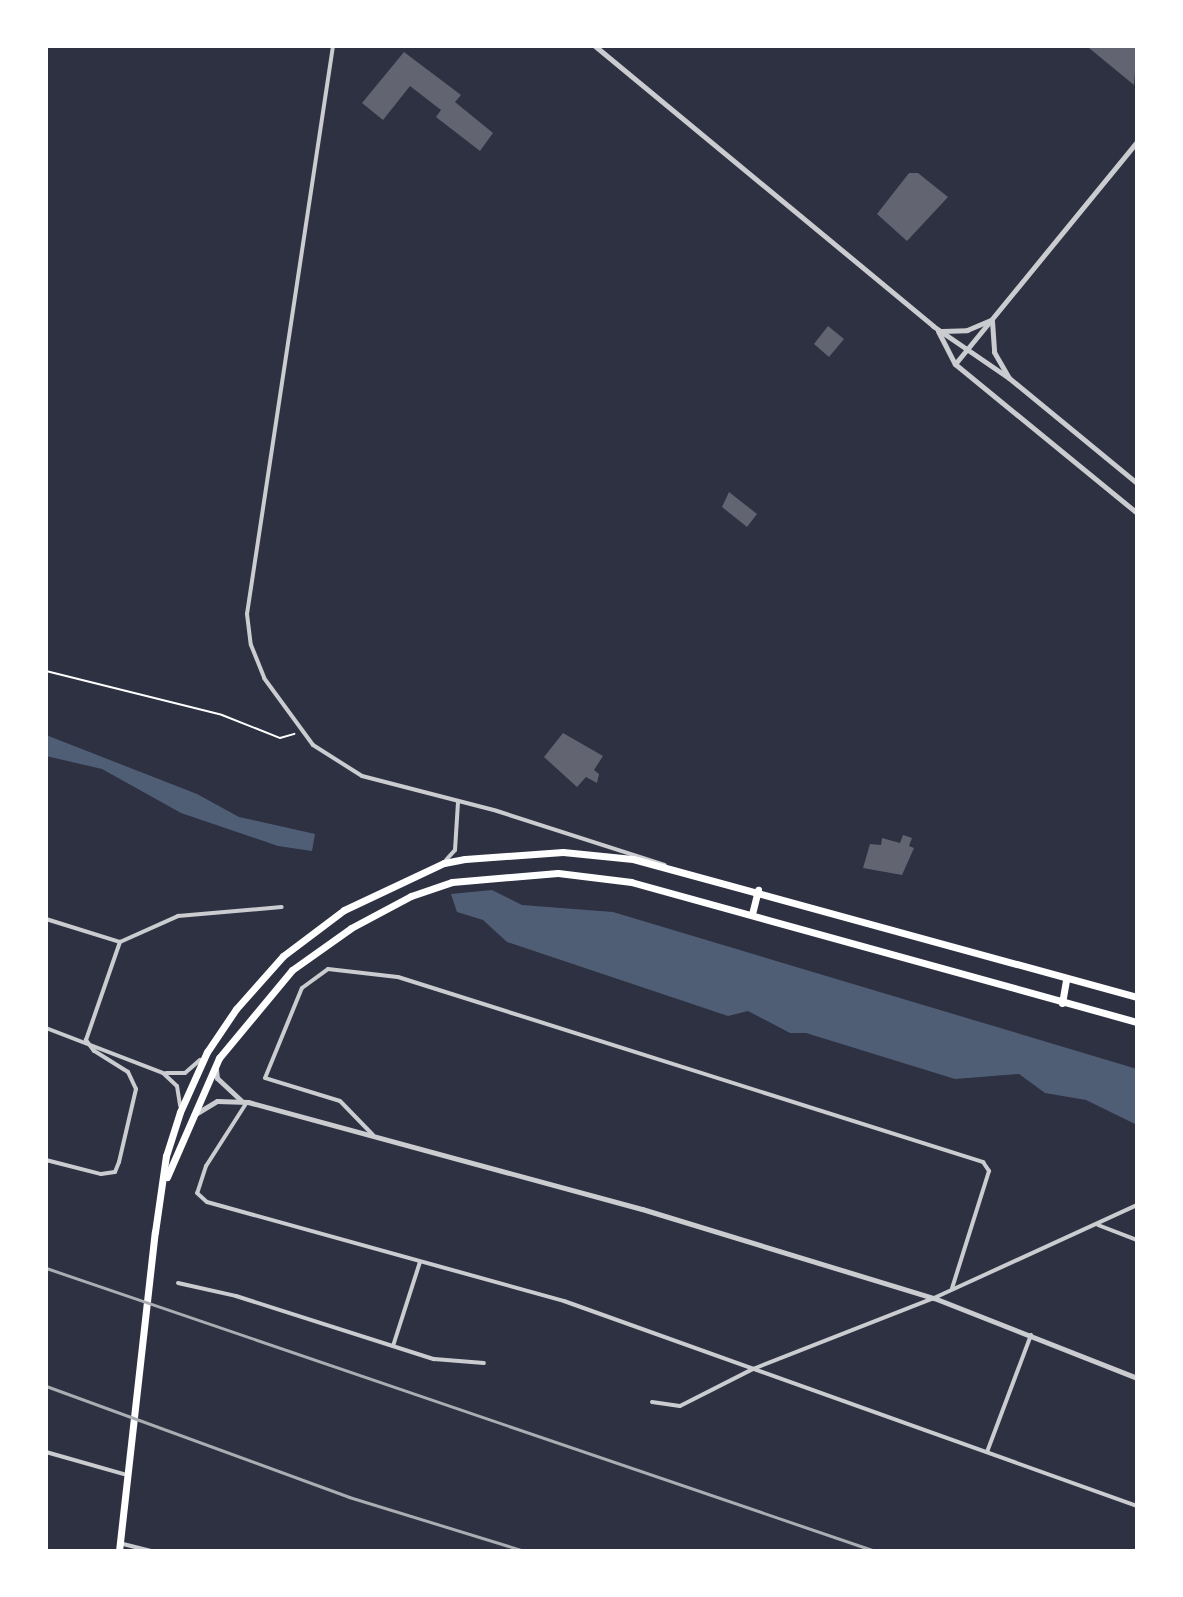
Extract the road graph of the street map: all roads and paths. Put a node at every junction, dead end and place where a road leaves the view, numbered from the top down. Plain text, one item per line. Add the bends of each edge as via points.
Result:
1 (333, 46) edge
2 (595, 46) edge
3 (1137, 142) edge
4 (993, 318) junction
5 (937, 330) junction
6 (969, 347) junction
7 (955, 364) junction
8 (1009, 378) junction
9 (1137, 483) edge
10 (1137, 513) edge
11 (46, 671) edge
12 (301, 732) junction
13 (458, 802) junction
14 (444, 863) junction
15 (667, 866) junction
16 (758, 890) junction
17 (282, 907) dead end
18 (752, 914) junction
19 (46, 919) edge
20 (120, 942) junction
21 (1066, 980) junction
22 (1137, 997) edge
23 (1062, 1003) junction
24 (1137, 1022) edge
25 (46, 1028) edge
26 (86, 1040) junction
27 (207, 1052) junction
28 (219, 1058) junction
29 (163, 1073) junction
30 (245, 1101) junction
31 (180, 1112) junction
32 (187, 1123) junction
33 (374, 1136) junction
34 (46, 1160) edge
35 (163, 1186) junction
36 (1137, 1205) edge
37 (1097, 1225) junction
38 (1137, 1240) edge
39 (420, 1262) junction
40 (178, 1283) dead end
41 (952, 1288) junction
42 (934, 1298) junction
43 (1031, 1335) junction
44 (393, 1346) junction
45 (484, 1363) dead end
46 (753, 1369) junction
47 (1137, 1378) edge
48 (652, 1402) dead end
49 (46, 1452) edge
50 (987, 1452) junction
51 (124, 1474) junction
52 (1137, 1506) edge
53 (119, 1547) edge
54 (151, 1551) edge

1 - 12 street via 247,614 251,645 264,678
2 - 5 street
3 - 4 street
4 - 5 street via 967,330
4 - 6 street
4 - 8 street via 994,352
5 - 6 street
5 - 7 street
6 - 7 street
6 - 8 street
7 - 10 street
8 - 9 street
11 - 12 path via 222,715 280,738
12 - 13 street via 362,776
13 - 14 street via 455,850
13 - 15 street via 639,852
14 - 15 main road via 563,852
14 - 27 main road via 344,910 283,956
15 - 16 main road
16 - 18 main road
16 - 21 main road
17 - 20 street via 178,916
18 - 23 main road
18 - 28 main road via 631,882 558,873 452,882 411,896 351,928 292,970
19 - 20 street
20 - 26 street
21 - 22 main road
21 - 23 main road
23 - 24 main road
25 - 26 street
26 - 29 street
26 - 34 street via 128,1072 136,1089 119,1162 115,1172 101,1174
27 - 29 street via 185,1073
27 - 31 main road
28 - 30 street via 217,1078
28 - 32 main road
29 - 31 street via 177,1086
30 - 32 street via 206,1105
30 - 33 street
30 - 39 street via 218,1142 197,1193 202,1199
31 - 35 main road
32 - 35 main road
33 - 41 street via 340,1101 265,1078 302,988 328,969 398,977 983,1162 989,1171
33 - 42 street via 642,1209
35 - 51 main road
36 - 37 street
37 - 38 street
37 - 41 street
39 - 44 street
39 - 46 street via 564,1301
40 - 44 street
41 - 42 street
42 - 43 street
42 - 46 street
43 - 47 street
43 - 50 street
44 - 45 street via 434,1359
46 - 48 street via 680,1406
46 - 50 street
49 - 51 street
50 - 52 street
51 - 53 main road
53 - 54 street

